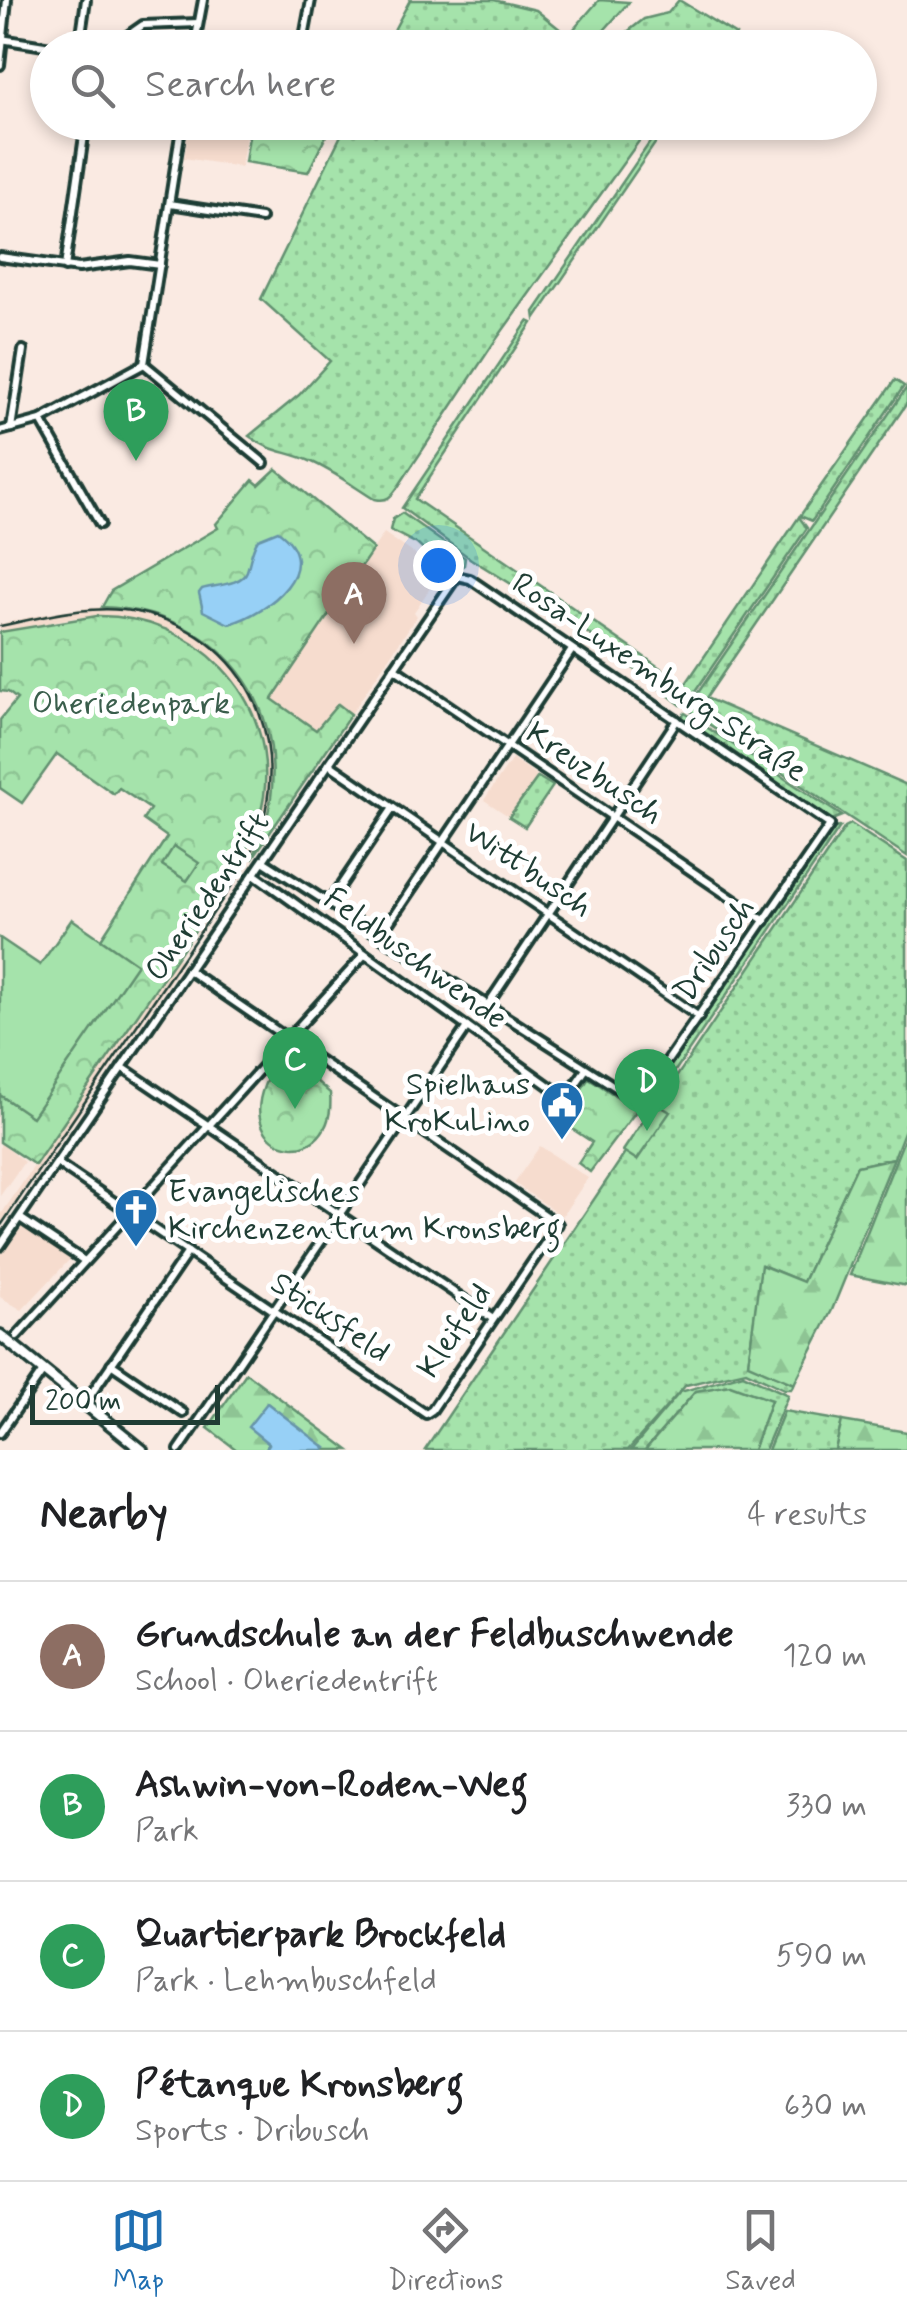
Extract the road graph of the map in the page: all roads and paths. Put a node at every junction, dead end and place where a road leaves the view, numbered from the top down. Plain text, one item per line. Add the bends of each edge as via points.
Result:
1 (8, 0) edge
2 (86, 0) edge
3 (202, 0) edge
4 (311, 0) edge
5 (198, 23) junction
6 (82, 30) edge
7 (136, 30) edge
8 (197, 30) edge
9 (305, 30) edge
10 (2, 39) edge
11 (30, 44) edge
12 (0, 65) edge
13 (83, 140) edge
14 (179, 140) edge
15 (170, 204) junction
16 (261, 218) dead end
17 (0, 257) edge
18 (160, 265) junction
19 (65, 267) junction
20 (23, 350) dead end
21 (144, 364) junction
22 (41, 420) junction
23 (11, 428) junction
24 (0, 431) edge
25 (264, 463) dead end
26 (100, 524) dead end
27 (457, 576) joint
28 (572, 650) junction
29 (394, 668) junction
30 (677, 720) junction
31 (507, 745) junction
32 (329, 764) junction
33 (393, 808) junction
34 (612, 816) junction
35 (830, 825) joint
36 (443, 842) junction
37 (263, 860) junction
38 (254, 874) junction
39 (329, 903) junction
40 (550, 915) junction
41 (765, 921) junction
42 (380, 936) junction
43 (365, 954) junction
44 (188, 970) junction
45 (487, 1006) junction
46 (699, 1017) junction
47 (467, 1027) junction
48 (288, 1039) junction
49 (122, 1067) junction
50 (586, 1069) junction
51 (639, 1102) joint
52 (404, 1119) junction
53 (208, 1126) junction
54 (57, 1163) junction
55 (129, 1212) junction
56 (339, 1214) junction
57 (20, 1218) junction
58 (0, 1246) edge
59 (188, 1252) junction
60 (83, 1260) junction
61 (274, 1310) junction
62 (493, 1320) junction
63 (0, 1336) edge
64 (17, 1336) dead end
65 (112, 1364) junction
66 (43, 1371) junction
67 (85, 1403) junction
68 (183, 1413) dead end
69 (426, 1414) joint
70 (0, 1433) edge
71 (142, 1450) edge
72 (179, 1450) edge

1 - 10 street
2 - 6 street
3 - 5 street
4 - 9 street
5 - 7 street
5 - 8 street
10 - 11 street
10 - 12 street
13 - 19 street
14 - 15 street
15 - 16 street
15 - 18 street
17 - 19 street
18 - 19 street
18 - 21 street
20 - 23 street
21 - 22 street
21 - 25 street
22 - 23 street
22 - 26 street
23 - 24 street
27 - 28 street, Rosa-Luxemburg-Straße via 470,578
27 - 29 street, Oheriedentrift
28 - 30 street, Rosa-Luxemburg-Straße
28 - 31 street
29 - 31 street, Kreuzbusch
29 - 32 street, Oheriedentrift
30 - 34 street
30 - 35 street, Rosa-Luxemburg-Straße
31 - 34 street, Kreuzbusch
31 - 36 street
32 - 33 street, Wittbusch
32 - 37 street, Oheriedentrift
33 - 36 street, Wittbusch
33 - 39 street
34 - 40 street
34 - 41 street, Kreuzbusch
35 - 41 street, Dribusch
36 - 40 street, Wittbusch
36 - 42 street
37 - 38 street, Oheriedentrift
37 - 39 street, Feldbuschwende
38 - 43 street, Feldbuschwende
38 - 44 street, Oheriedentrift
39 - 42 street, Feldbuschwende
40 - 45 street
40 - 46 street, Wittbusch
41 - 46 street, Dribusch
42 - 45 street, Feldbuschwende
43 - 47 street, Feldbuschwende
43 - 48 street
44 - 48 street
44 - 49 street, Oheriedentrift
45 - 50 street, Feldbuschwende
46 - 51 street, Dribusch
47 - 50 street, Feldbuschwende via 566,1098
47 - 52 street
48 - 52 street
48 - 53 street
49 - 53 street
49 - 54 street, Oheriedentrift
50 - 51 street, Feldbuschwende
52 - 56 street
52 - 62 street, Kleifeld via 558,1224
53 - 55 street
53 - 56 street
54 - 55 street, Sticksfeld
54 - 57 street, Oheriedentrift
55 - 59 street, Sticksfeld
55 - 60 street
56 - 61 street
56 - 62 street
57 - 58 street, Oheriedentrift
57 - 60 street
59 - 61 street, Sticksfeld
59 - 65 street
60 - 64 street
61 - 69 street, Sticksfeld
61 - 72 street
62 - 69 street, Kleifeld
63 - 66 main road
65 - 67 street
65 - 68 street
66 - 67 main road
66 - 70 street
67 - 71 main road

